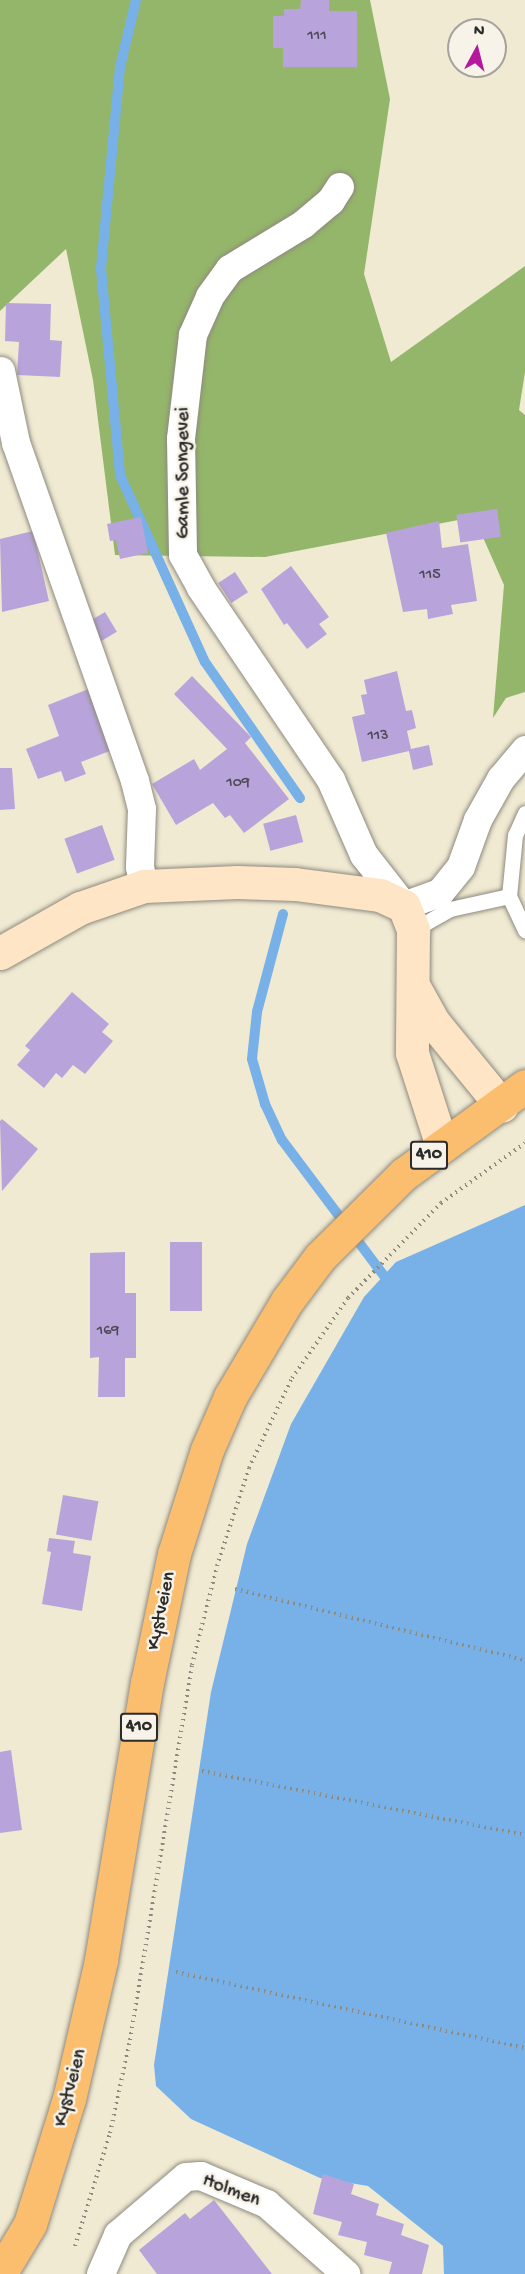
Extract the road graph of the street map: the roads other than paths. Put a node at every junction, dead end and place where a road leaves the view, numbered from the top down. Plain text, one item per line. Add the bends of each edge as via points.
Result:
1 (340, 187) dead end
2 (1, 371) edge
3 (525, 750) edge
4 (525, 813) edge
5 (144, 886) junction
6 (509, 896) junction
7 (409, 918) junction
8 (525, 930) edge
9 (0, 953) edge
10 (415, 989) junction
11 (517, 1096) edge
12 (442, 1146) junction
13 (30, 2224) junction
14 (0, 2274) edge
15 (24, 2274) edge
16 (101, 2274) edge
17 (346, 2274) edge

1 - 7 street, Gamle Songevei via 331,201 304,224 230,268 210,297 193,335 181,440 183,555 201,588 331,780 364,855
2 - 5 street via 16,443 135,781 142,809 140,867
3 - 7 street via 501,779 478,820 461,867 440,892
4 - 6 lane via 515,836
5 - 7 main road via 295,884 380,895
5 - 9 main road via 80,908
6 - 7 lane
6 - 8 lane
7 - 10 main road
10 - 11 main road via 451,1047
10 - 12 main road via 412,1053
11 - 12 main road, Kystveien / 410
12 - 13 main road, Kystveien / 410 via 363,1212 320,1257 287,1300 230,1397 184,1518 147,1683 86,2029 49,2170
13 - 14 main road, Kystveien / 410
13 - 15 main road, Kystveien / 410
16 - 17 street, Holmen via 118,2235 186,2177 201,2176 267,2204

